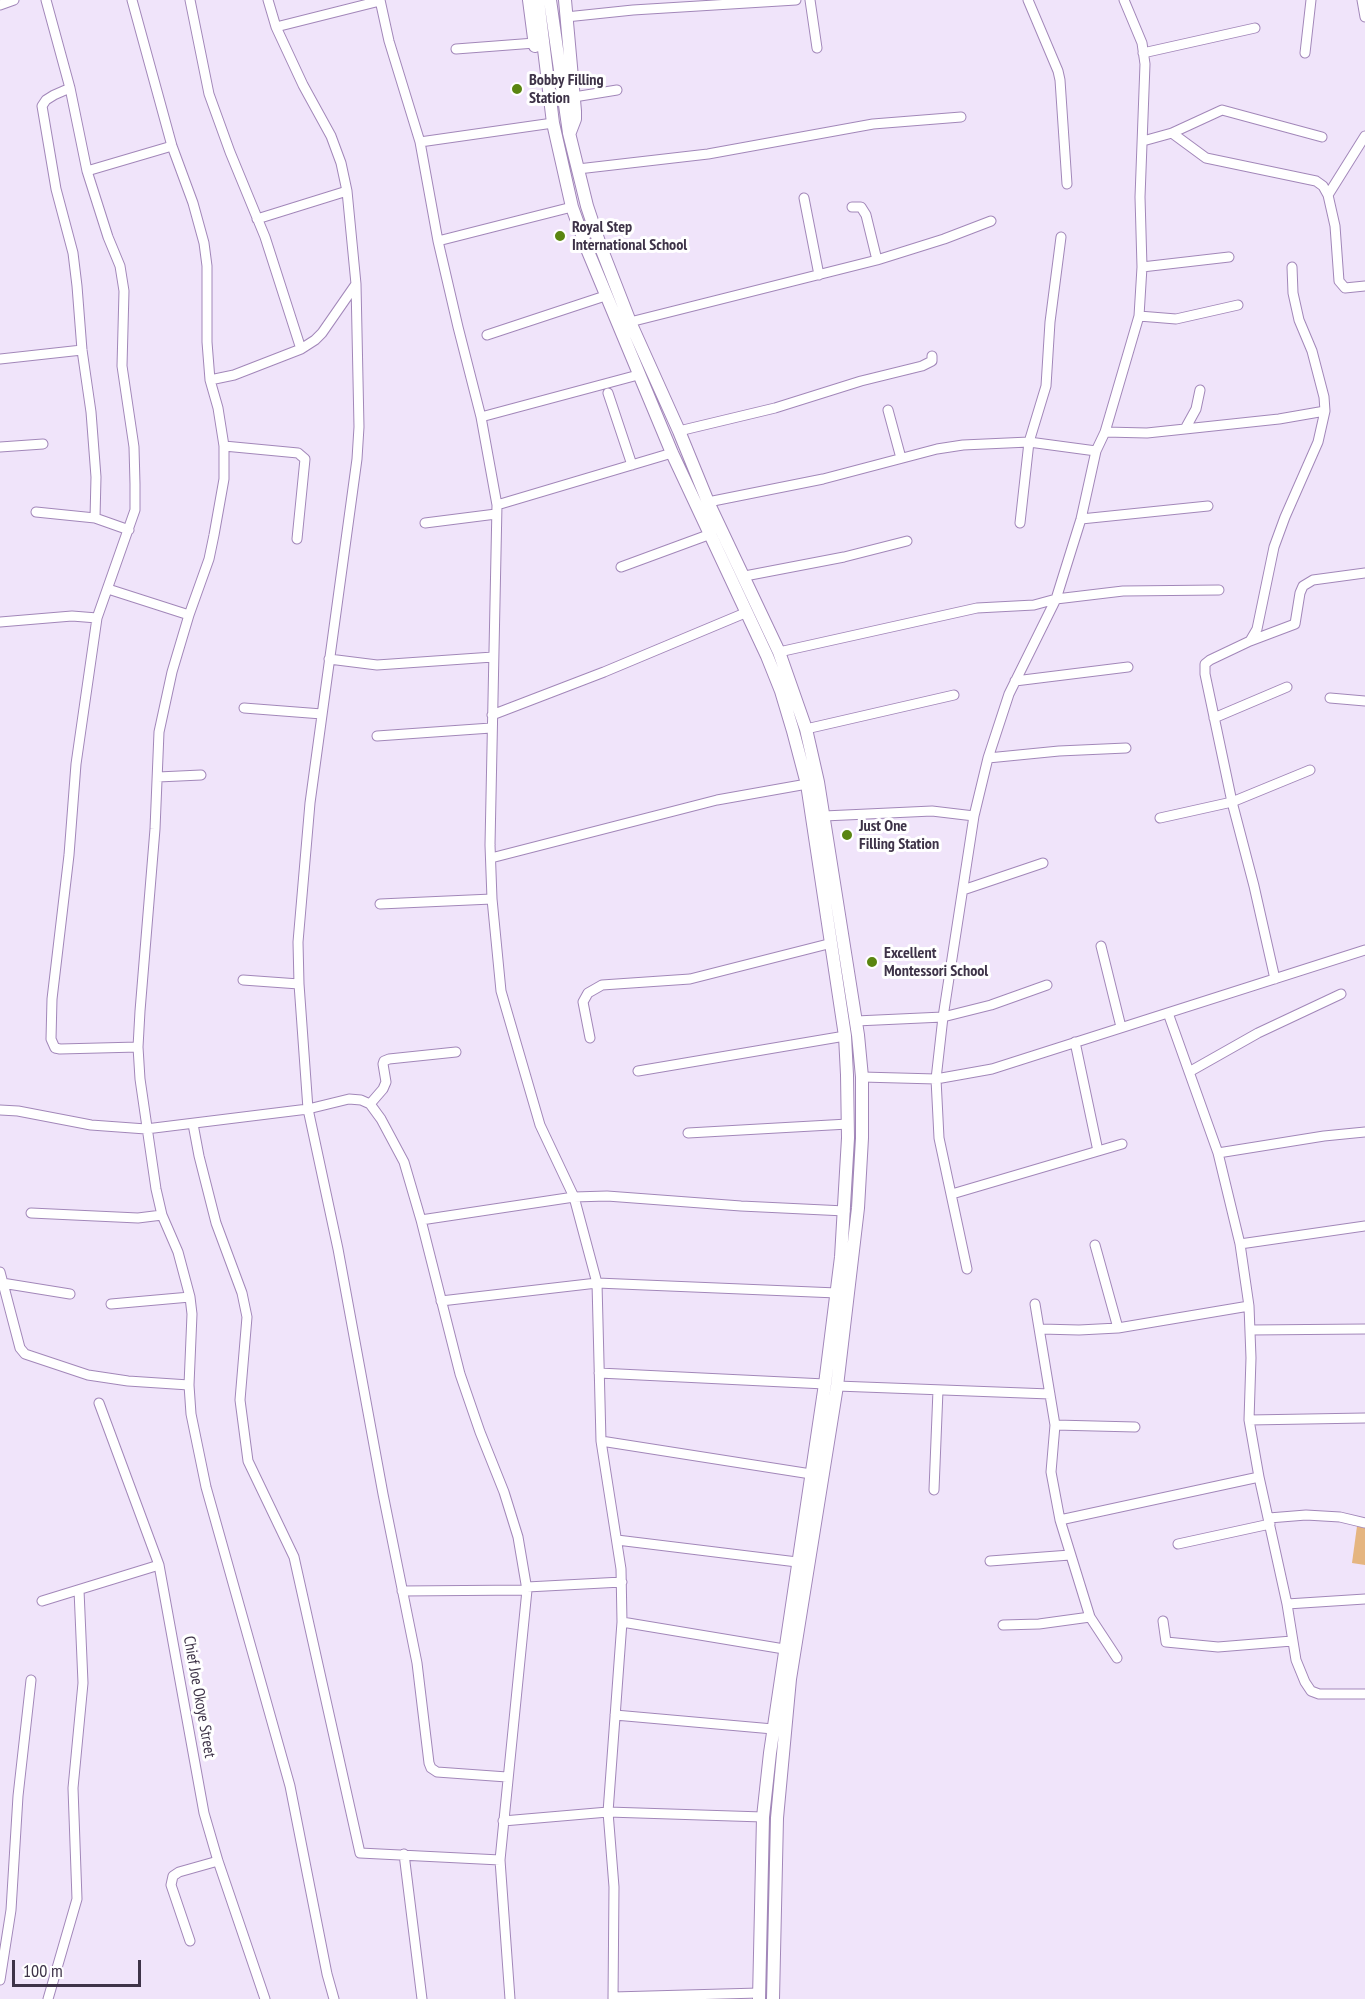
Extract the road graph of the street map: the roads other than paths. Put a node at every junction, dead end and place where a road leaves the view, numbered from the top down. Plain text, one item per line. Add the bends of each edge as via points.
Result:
1 (14, 0) edge
2 (46, 0) edge
3 (132, 0) edge
4 (190, 0) edge
5 (268, 0) edge
6 (380, 0) edge
7 (530, 0) edge
8 (538, 0) edge
9 (550, 0) edge
10 (565, 0) edge
11 (796, 0) edge
12 (810, 0) edge
13 (1028, 0) edge
14 (1124, 0) edge
15 (1311, 0) edge
16 (1362, 0) edge
17 (0, 5) edge
18 (566, 17) junction
19 (1365, 17) edge
20 (276, 27) junction
21 (1255, 28) dead end
22 (535, 43) junction
23 (818, 48) dead end
24 (456, 49) dead end
25 (1143, 53) junction
26 (1305, 53) dead end
27 (70, 88) junction
28 (617, 90) dead end
29 (574, 97) junction
30 (961, 117) dead end
31 (552, 118) junction
32 (569, 133) junction
33 (1172, 133) junction
34 (1365, 136) edge
35 (1322, 137) dead end
36 (1143, 141) junction
37 (420, 142) junction
38 (172, 146) junction
39 (578, 170) junction
40 (87, 171) junction
41 (1067, 183) dead end
42 (346, 191) junction
43 (1328, 195) junction
44 (804, 198) dead end
45 (572, 207) junction
46 (852, 207) dead end
47 (258, 219) junction
48 (991, 221) dead end
49 (1061, 237) dead end
50 (438, 241) junction
51 (1228, 257) dead end
52 (877, 260) junction
53 (1142, 267) junction
54 (1292, 267) dead end
55 (819, 275) junction
56 (356, 284) junction
57 (1365, 286) edge
58 (605, 296) junction
59 (1238, 305) dead end
60 (1139, 316) junction
61 (630, 322) junction
62 (487, 335) dead end
63 (301, 349) junction
64 (82, 350) junction
65 (932, 356) dead end
66 (0, 359) edge
67 (638, 375) junction
68 (210, 380) junction
69 (1200, 390) dead end
70 (608, 393) dead end
71 (888, 410) dead end
72 (1325, 411) junction
73 (481, 417) junction
74 (1185, 429) junction
75 (679, 431) junction
76 (1105, 432) junction
77 (1029, 442) junction
78 (43, 444) dead end
79 (224, 446) junction
80 (0, 447) edge
81 (1096, 451) junction
82 (672, 453) junction
83 (901, 458) junction
84 (632, 465) junction
85 (708, 502) junction
86 (1208, 506) dead end
87 (497, 509) junction
88 (36, 513) dead end
89 (95, 518) junction
90 (1081, 519) junction
91 (425, 523) dead end
92 (1020, 523) dead end
93 (129, 530) junction
94 (708, 535) junction
95 (297, 539) dead end
96 (907, 541) dead end
97 (621, 567) dead end
98 (1365, 573) edge
99 (745, 576) junction
100 (108, 589) junction
101 (1219, 590) dead end
102 (1056, 599) junction
103 (745, 613) junction
104 (189, 615) junction
105 (97, 618) junction
106 (0, 622) edge
107 (1250, 641) junction
108 (779, 652) junction
109 (493, 657) junction
110 (329, 659) junction
111 (1128, 667) dead end
112 (1016, 681) junction
113 (1287, 687) dead end
114 (954, 695) dead end
115 (1330, 698) dead end
116 (1365, 701) edge
117 (244, 708) dead end
118 (322, 714) junction
119 (492, 715) junction
120 (1214, 718) junction
121 (492, 728) junction
122 (806, 729) junction
123 (377, 736) dead end
124 (1126, 748) dead end
125 (988, 758) junction
126 (1310, 770) dead end
127 (201, 775) dead end
128 (158, 777) junction
129 (807, 784) junction
130 (1232, 802) junction
131 (824, 816) junction
132 (974, 816) junction
133 (1160, 818) dead end
134 (491, 858) junction
135 (1043, 863) dead end
136 (963, 890) junction
137 (492, 899) junction
138 (381, 904) dead end
139 (832, 943) junction
140 (1101, 946) dead end
141 (1365, 950) edge
142 (1275, 979) junction
143 (243, 980) dead end
144 (299, 984) junction
145 (1047, 986) dead end
146 (1341, 994) dead end
147 (1168, 1013) junction
148 (943, 1017) junction
149 (856, 1021) junction
150 (1121, 1027) junction
151 (844, 1036) junction
152 (590, 1038) dead end
153 (1075, 1042) junction
154 (138, 1047) junction
155 (456, 1053) dead end
156 (638, 1071) dead end
157 (1190, 1072) junction
158 (862, 1077) junction
159 (936, 1079) junction
160 (370, 1104) junction
161 (308, 1109) junction
162 (0, 1110) edge
163 (193, 1124) junction
164 (848, 1124) junction
165 (146, 1129) junction
166 (1365, 1132) edge
167 (688, 1133) dead end
168 (1122, 1144) dead end
169 (1098, 1151) junction
170 (1218, 1153) junction
171 (952, 1194) junction
172 (574, 1197) junction
173 (845, 1211) junction
174 (31, 1213) dead end
175 (162, 1215) junction
176 (421, 1220) junction
177 (1365, 1226) edge
178 (1240, 1244) junction
179 (1095, 1245) dead end
180 (967, 1269) dead end
181 (1, 1277) edge
182 (597, 1284) junction
183 (837, 1293) junction
184 (70, 1294) dead end
185 (190, 1297) junction
186 (441, 1300) junction
187 (111, 1304) dead end
188 (1035, 1304) dead end
189 (1249, 1306) junction
190 (1118, 1328) junction
191 (1041, 1329) junction
192 (1365, 1329) edge
193 (1250, 1330) junction
194 (599, 1373) junction
195 (189, 1385) junction
196 (831, 1385) junction
197 (938, 1390) junction
198 (1050, 1394) junction
199 (99, 1403) dead end
200 (1365, 1418) edge
201 (1249, 1420) junction
202 (1055, 1425) junction
203 (1135, 1427) dead end
204 (601, 1441) junction
205 (811, 1474) junction
206 (1259, 1477) junction
207 (934, 1490) dead end
208 (1060, 1520) junction
209 (1269, 1521) junction
210 (1365, 1523) edge
211 (617, 1540) junction
212 (1178, 1544) dead end
213 (1070, 1555) junction
214 (990, 1561) dead end
215 (798, 1562) junction
216 (159, 1565) junction
217 (621, 1582) junction
218 (527, 1588) junction
219 (79, 1590) junction
220 (402, 1591) junction
221 (1365, 1599) edge
222 (42, 1601) dead end
223 (1287, 1604) junction
224 (1090, 1617) junction
225 (1163, 1621) dead end
226 (622, 1622) junction
227 (1003, 1625) dead end
228 (1292, 1641) junction
229 (784, 1649) junction
230 (1117, 1658) dead end
231 (31, 1680) dead end
232 (1365, 1694) edge
233 (615, 1715) junction
234 (773, 1729) junction
235 (507, 1777) junction
236 (608, 1812) junction
237 (763, 1817) junction
238 (504, 1821) junction
239 (404, 1854) junction
240 (500, 1860) junction
241 (218, 1862) junction
242 (190, 1941) dead end
243 (0, 1980) edge
244 (759, 1996) edge
245 (613, 1998) edge
246 (48, 1999) edge
247 (265, 1999) edge
248 (334, 1999) edge
249 (422, 1999) edge
250 (510, 1999) edge
251 (773, 1999) edge

1 - 17 street
2 - 27 street
3 - 38 street
4 - 47 street via 209,94
5 - 20 street
6 - 20 street
6 - 37 street
7 - 22 main road
8 - 31 main road
9 - 32 main road
10 - 18 main road
11 - 18 street
12 - 23 street
13 - 41 street via 1058,70
14 - 25 street
15 - 26 street
16 - 19 street
18 - 29 main road
20 - 42 street via 332,136
21 - 25 street
22 - 24 street
22 - 31 main road via 542,100
25 - 36 street
27 - 40 street
27 - 64 street via 42,106 56,189 73,253
28 - 29 street
29 - 32 main road via 575,119
30 - 39 street via 873,124 708,154
31 - 37 street
31 - 45 main road
32 - 39 main road
33 - 35 street via 1222,110
33 - 36 street
33 - 43 street via 1206,158 1316,181
34 - 43 street
36 - 53 street
37 - 50 street
38 - 40 street
38 - 68 street via 204,243
39 - 61 main road via 586,206
40 - 93 street via 120,266 124,291 122,366 134,447 135,484 135,510
42 - 47 street
42 - 56 street
43 - 57 street via 1335,226 1339,281 1345,288
44 - 55 street
45 - 50 street
45 - 58 main road
46 - 52 street via 861,207 866,215
47 - 63 street
48 - 52 street
49 - 77 street via 1046,386
50 - 73 street
51 - 53 street
52 - 55 street
53 - 60 street
54 - 72 street via 1297,311 1312,351
55 - 61 street
56 - 63 street via 322,333
56 - 110 street via 357,459
58 - 62 street
58 - 67 main road
59 - 60 street via 1176,319
60 - 76 street
61 - 75 main road
63 - 68 street via 234,375
64 - 66 street
64 - 89 street via 92,423
65 - 75 street via 932,361 922,366
67 - 73 street
67 - 82 main road
68 - 79 street
69 - 74 street via 1196,409
70 - 84 street
71 - 83 street
72 - 74 street
72 - 107 street via 1318,442 1274,548 1257,629
73 - 87 street
74 - 76 street
75 - 85 main road
76 - 81 street
77 - 81 street
77 - 83 street via 937,449
77 - 92 street
78 - 80 street
79 - 95 street via 298,453 305,459
79 - 104 street via 224,479 214,536
81 - 90 street
82 - 84 street
82 - 94 main road
83 - 85 street via 823,479
84 - 87 street
85 - 99 main road
86 - 90 street
87 - 91 street
87 - 109 street
88 - 89 street
89 - 93 street
90 - 102 street
93 - 100 street
94 - 97 street
94 - 103 main road
96 - 99 street
98 - 107 street via 1313,580 1300,592 1295,624
99 - 108 main road
100 - 104 street
100 - 105 street
101 - 102 street via 1124,591
102 - 108 street via 1034,605 977,608
102 - 112 street
103 - 119 street
103 - 129 main road via 781,692
104 - 128 street via 159,732
105 - 106 street via 72,616
105 - 154 street via 76,764 51,1039 55,1048 60,1049
107 - 120 street via 1205,664
108 - 122 main road
109 - 110 street via 377,665
109 - 119 street
110 - 118 street
111 - 112 street
112 - 125 street
113 - 120 street
114 - 122 street
115 - 116 street
117 - 118 street
118 - 144 street via 298,942
119 - 121 street
120 - 130 street
121 - 123 street
121 - 134 street
122 - 131 main road
124 - 125 street
125 - 132 street
126 - 130 street
127 - 128 street
128 - 154 street
129 - 134 street via 717,800
129 - 139 main road
130 - 133 street
130 - 142 street
131 - 132 street via 932,812
131 - 149 main road
132 - 136 street
134 - 137 street
135 - 136 street
136 - 148 street
137 - 138 street
137 - 172 street via 501,991 540,1125
139 - 151 main road
139 - 152 street via 690,979 602,985 588,993 583,1002
140 - 150 street
141 - 142 street
142 - 147 street
143 - 144 street
144 - 161 street
145 - 148 street
146 - 157 street via 1258,1033
147 - 150 street
147 - 157 street
148 - 149 street
148 - 159 street
149 - 158 main road
150 - 153 street
151 - 156 street
151 - 164 main road
153 - 159 street via 992,1068
153 - 169 street
154 - 165 street
155 - 160 street via 384,1061 386,1082
157 - 170 street
158 - 159 street
158 - 196 main road via 858,1208
159 - 171 street via 939,1138
160 - 161 street via 349,1098
160 - 176 street via 404,1162
161 - 163 street
161 - 220 street
162 - 165 street via 91,1125
163 - 165 street
163 - 239 street via 216,1223 247,1317 240,1400 248,1461 294,1557 360,1853
164 - 167 street
164 - 173 main road
165 - 175 street
166 - 170 street
168 - 169 street
169 - 171 street
170 - 178 street
171 - 180 street
172 - 173 street
172 - 176 street
172 - 182 street
173 - 183 main road
174 - 175 street via 138,1218
175 - 185 street via 178,1251
176 - 186 street
177 - 178 street
178 - 189 street
179 - 190 street
181 - 184 street
181 - 195 street via 25,1354 88,1376
182 - 183 street
182 - 186 street
182 - 194 street
183 - 196 main road
185 - 187 street
185 - 195 street
186 - 218 street via 460,1374 518,1537
188 - 191 street
189 - 190 street
189 - 193 street
190 - 191 street
191 - 198 street
192 - 193 street
193 - 201 street
194 - 196 street
194 - 204 street
195 - 248 street via 206,1487 290,1786
196 - 197 street
196 - 205 main road
196 - 251 main road via 790,1679 777,1818
197 - 198 street
197 - 207 street
198 - 202 street
199 - 216 street, Chief Joe Okoye Street
200 - 201 street
201 - 206 street
202 - 203 street
202 - 208 street via 1050,1472
204 - 205 street
204 - 211 street
205 - 215 main road
206 - 208 street
206 - 209 street
208 - 213 street
209 - 210 street via 1306,1515
209 - 212 street
209 - 223 street
211 - 215 street
211 - 217 street
213 - 214 street
213 - 224 street
215 - 229 main road
216 - 219 street
216 - 241 street, Chief Joe Okoye Street via 204,1813
217 - 218 street
217 - 226 street
218 - 220 street
218 - 235 street
219 - 222 street
219 - 246 street via 83,1683 73,1788 77,1899
220 - 235 street via 417,1663 430,1768 437,1772
221 - 223 street
223 - 228 street
224 - 227 street
224 - 230 street
225 - 228 street via 1166,1642 1218,1647
226 - 229 street
226 - 233 street
228 - 232 street via 1296,1660 1311,1691
229 - 234 main road
231 - 243 street via 11,1910
233 - 234 street
233 - 236 street
234 - 237 main road
235 - 238 street
236 - 237 street
236 - 238 street
236 - 245 street via 614,1887
237 - 244 main road
238 - 240 street
239 - 240 street
239 - 249 street
240 - 250 street
241 - 242 street via 173,1876 171,1885
241 - 247 street, Chief Joe Okoye Street
244 - 245 street

